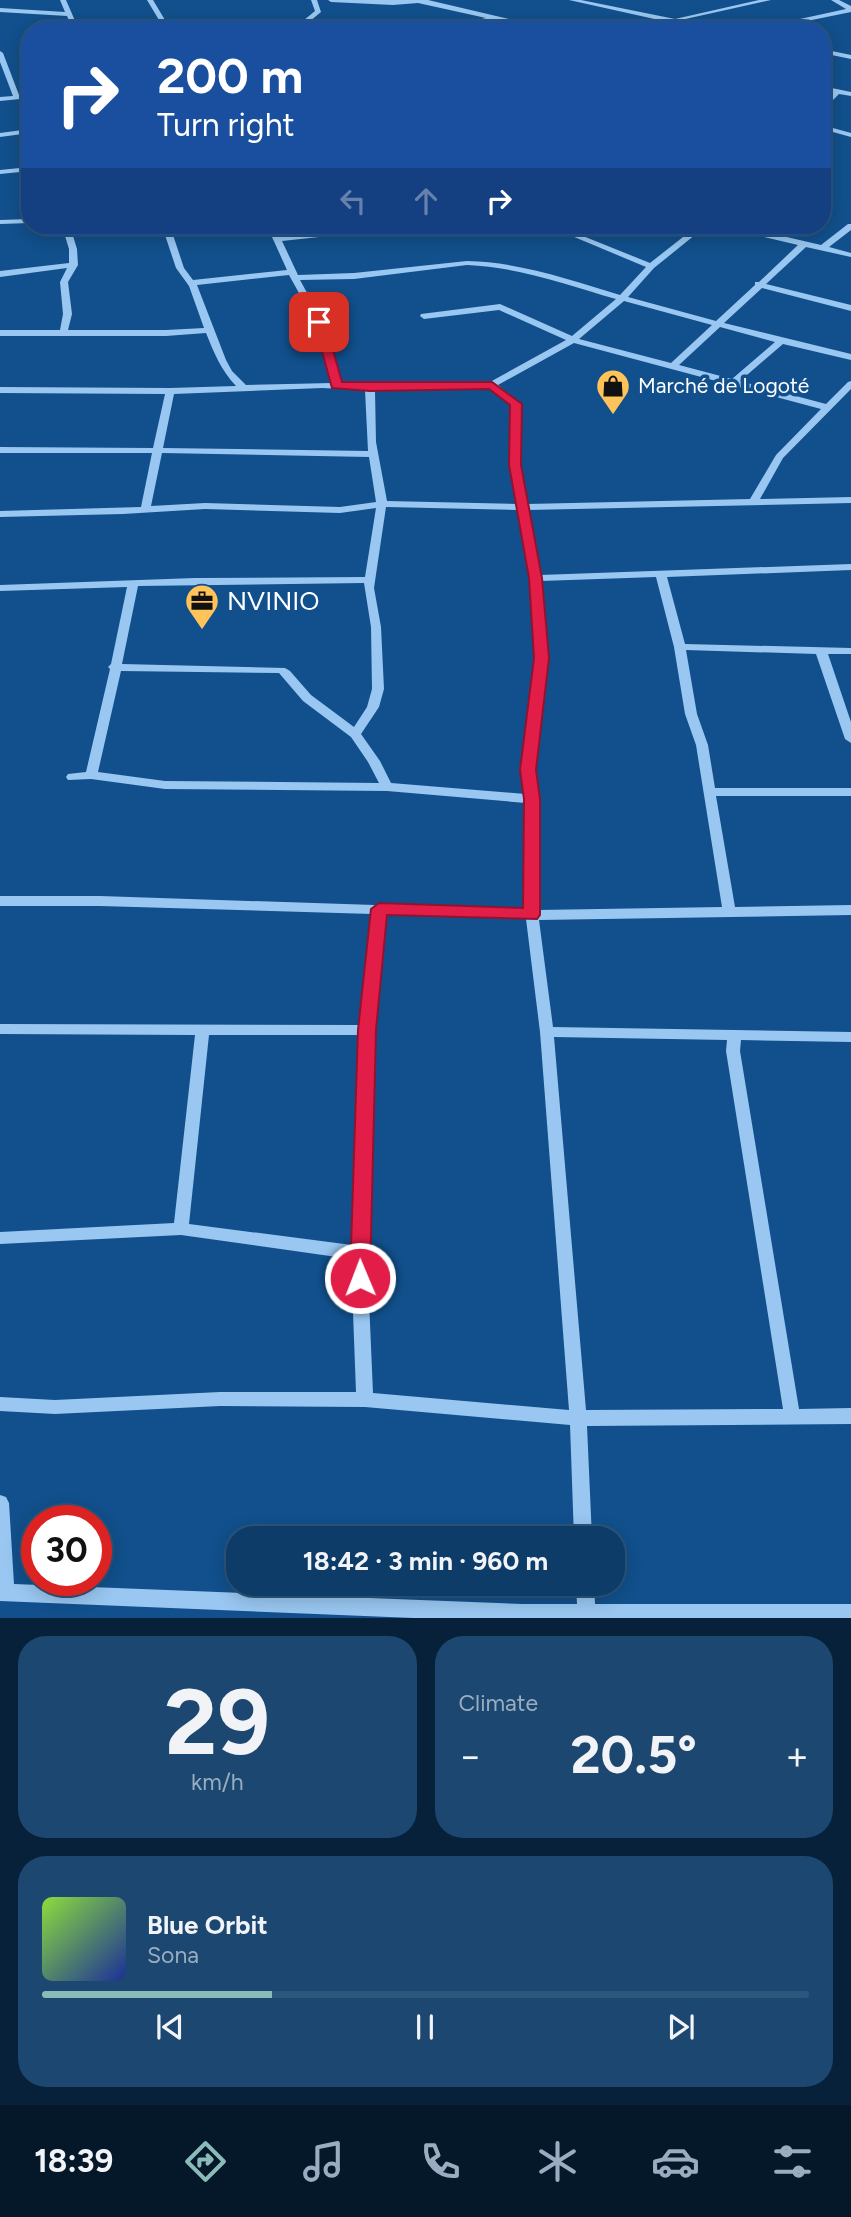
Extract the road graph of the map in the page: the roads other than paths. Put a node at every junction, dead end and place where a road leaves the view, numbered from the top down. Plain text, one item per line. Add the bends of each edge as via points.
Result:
1 (63, 0) edge
2 (150, 0) edge
3 (314, 0) edge
4 (331, 0) edge
5 (425, 0) edge
6 (572, 0) edge
7 (608, 0) edge
8 (768, 0) edge
9 (834, 0) edge
10 (419, 1) edge
11 (590, 3) junction
12 (851, 9) edge
13 (0, 10) edge
14 (69, 14) junction
15 (496, 18) junction
16 (668, 20) junction
17 (72, 21) edge
18 (163, 21) edge
19 (306, 21) edge
20 (482, 21) edge
21 (510, 21) edge
22 (673, 21) edge
23 (794, 21) edge
24 (0, 53) edge
25 (831, 53) edge
26 (851, 57) edge
27 (3, 67) edge
28 (831, 90) edge
29 (838, 91) junction
30 (851, 94) edge
31 (21, 97) edge
32 (17, 98) junction
33 (831, 98) edge
34 (0, 99) edge
35 (831, 129) edge
36 (21, 134) edge
37 (0, 135) edge
38 (851, 135) edge
39 (21, 170) edge
40 (0, 172) edge
41 (21, 221) edge
42 (0, 222) edge
43 (851, 226) edge
44 (69, 235) edge
45 (169, 235) edge
46 (275, 235) edge
47 (315, 235) edge
48 (574, 235) edge
49 (691, 235) edge
50 (770, 235) edge
51 (277, 239) junction
52 (805, 243) junction
53 (823, 248) junction
54 (851, 255) edge
55 (74, 265) junction
56 (651, 266) junction
57 (0, 274) edge
58 (293, 275) junction
59 (192, 283) junction
60 (758, 284) junction
61 (622, 298) junction
62 (851, 308) edge
63 (424, 316) dead end
64 (721, 324) junction
65 (211, 330) junction
66 (0, 333) edge
67 (63, 333) junction
68 (573, 340) junction
69 (781, 341) junction
70 (851, 357) edge
71 (674, 365) junction
72 (734, 382) junction
73 (851, 384) edge
74 (492, 385) junction
75 (337, 386) junction
76 (243, 388) junction
77 (370, 388) junction
78 (0, 390) edge
79 (170, 391) junction
80 (827, 407) junction
81 (0, 450) edge
82 (156, 452) junction
83 (373, 454) junction
84 (851, 500) edge
85 (753, 503) junction
86 (382, 504) junction
87 (525, 507) junction
88 (145, 510) junction
89 (0, 514) edge
90 (851, 567) edge
91 (662, 574) junction
92 (536, 578) junction
93 (370, 580) junction
94 (133, 584) junction
95 (0, 588) edge
96 (680, 647) junction
97 (821, 651) junction
98 (851, 651) edge
99 (114, 667) junction
100 (355, 734) junction
101 (851, 739) edge
102 (91, 775) junction
103 (72, 777) dead end
104 (387, 787) junction
105 (711, 792) junction
106 (851, 792) edge
107 (532, 799) junction
108 (0, 901) edge
109 (379, 909) junction
110 (729, 910) junction
111 (851, 910) edge
112 (531, 915) junction
113 (0, 1028) edge
114 (202, 1029) junction
115 (367, 1030) junction
116 (547, 1032) junction
117 (734, 1036) junction
118 (851, 1037) edge
119 (181, 1229) junction
120 (0, 1238) edge
121 (359, 1253) junction
122 (365, 1400) junction
123 (0, 1404) edge
124 (792, 1415) junction
125 (851, 1416) edge
126 (578, 1418) junction
127 (0, 1503) edge
128 (582, 1526) edge
129 (2, 1592) edge
130 (586, 1596) edge
131 (334, 1612) edge
132 (839, 1615) edge
133 (587, 1616) edge

1 - 14 street
2 - 18 street
3 - 19 street via 318,12
4 - 10 street
5 - 10 street
6 - 11 street
7 - 11 street
8 - 16 street
9 - 12 street
10 - 15 street
11 - 16 street
12 - 23 street
13 - 14 street
14 - 17 street
15 - 20 street
15 - 21 street
16 - 22 street
24 - 27 street
25 - 26 street
27 - 32 street
28 - 29 street
29 - 30 street
29 - 33 street
31 - 32 street
32 - 34 street
35 - 38 street
36 - 37 street
39 - 40 street
41 - 42 street
43 - 53 street
44 - 55 street
45 - 59 street via 180,268
46 - 51 street
47 - 51 street
48 - 56 street
49 - 56 street
50 - 52 street
51 - 58 street
52 - 53 street
52 - 60 street
53 - 54 street
55 - 57 street
55 - 67 street via 64,282 68,304
56 - 61 street
58 - 59 street
58 - 61 street via 343,277 480,262
58 - 75 street via 319,322
59 - 65 street
60 - 62 street
60 - 64 street
61 - 64 street
61 - 68 street
63 - 68 street via 500,307
64 - 69 street
64 - 71 street
65 - 67 street
65 - 76 street via 228,372
66 - 67 street
68 - 71 street
68 - 74 street
69 - 70 street
69 - 72 street
71 - 72 street
72 - 80 street
73 - 80 street
74 - 77 street
74 - 87 street via 516,404 515,465
75 - 76 street
75 - 77 street
76 - 79 street
77 - 83 street
78 - 79 street
79 - 82 street
80 - 85 street via 779,457
81 - 82 street
82 - 83 street
82 - 88 street
83 - 86 street
84 - 85 street
85 - 87 street
86 - 87 street
86 - 88 street via 340,510 225,506
86 - 93 street
87 - 92 street
88 - 89 street
90 - 91 street
91 - 92 street
91 - 96 street
92 - 107 street via 542,658 528,770
93 - 94 street
93 - 100 street via 378,689 373,707
94 - 95 street
94 - 99 street
96 - 97 street
96 - 105 street
97 - 98 street
97 - 101 street
99 - 100 street via 281,670 307,698
99 - 102 street
100 - 104 street
102 - 103 street
102 - 104 street via 165,785
104 - 107 street
105 - 106 street
105 - 110 street
107 - 112 street
108 - 109 street
109 - 112 street
109 - 115 street
110 - 111 street
110 - 112 street
112 - 116 street
113 - 114 street
114 - 115 street
114 - 119 street
115 - 121 street
116 - 117 street
116 - 126 street
117 - 118 street
117 - 124 street
119 - 120 street
119 - 121 street
121 - 122 street
122 - 123 street
122 - 126 street
124 - 125 street
124 - 126 street
126 - 128 street
127 - 129 street
129 - 131 street
130 - 133 street
131 - 133 street
132 - 133 street

